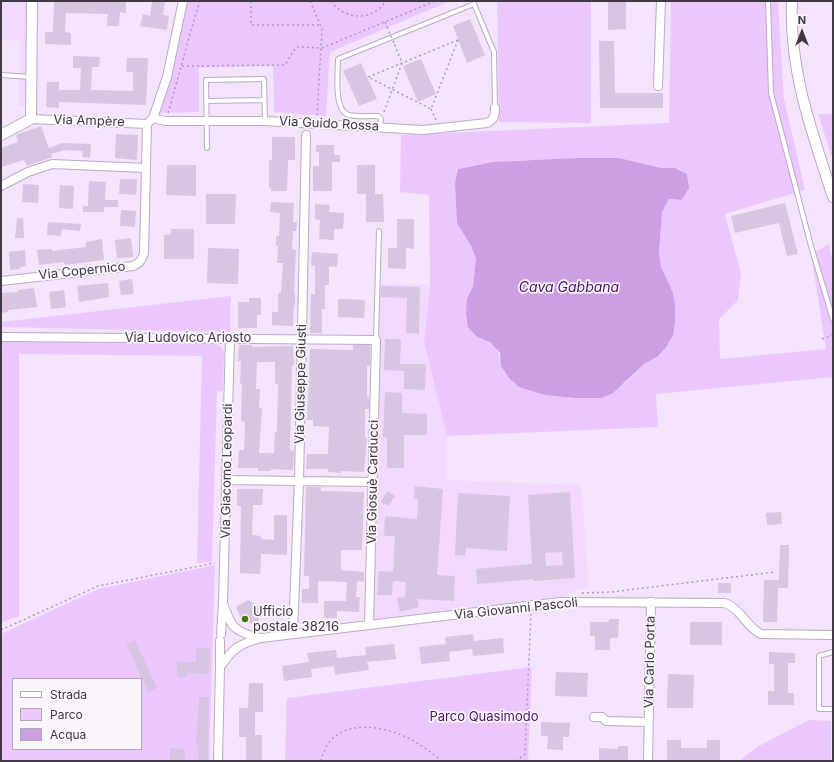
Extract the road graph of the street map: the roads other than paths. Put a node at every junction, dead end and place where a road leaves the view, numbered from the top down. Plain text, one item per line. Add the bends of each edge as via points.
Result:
1 (32, 1) edge
2 (182, 1) edge
3 (661, 1) edge
4 (768, 1) edge
5 (792, 1) edge
6 (1, 75) edge
7 (31, 77) junction
8 (658, 86) dead end
9 (264, 100) junction
10 (206, 102) junction
11 (495, 108) joint
12 (31, 119) junction
13 (265, 120) junction
14 (150, 121) junction
15 (207, 121) junction
16 (381, 123) junction
17 (1, 135) edge
18 (306, 135) dead end
19 (206, 148) dead end
20 (146, 168) junction
21 (1, 186) edge
22 (833, 197) edge
23 (379, 231) dead end
24 (1, 281) edge
25 (833, 320) edge
26 (1, 337) edge
27 (230, 338) junction
28 (302, 339) junction
29 (376, 340) junction
30 (226, 480) junction
31 (298, 481) junction
32 (373, 482) junction
33 (650, 602) junction
34 (223, 603) junction
35 (369, 625) junction
36 (237, 630) junction
37 (293, 634) junction
38 (833, 635) edge
39 (220, 637) junction
40 (261, 638) junction
41 (237, 646) junction
42 (833, 652) edge
43 (220, 667) junction
44 (833, 709) edge
45 (594, 717) dead end
46 (648, 722) junction
47 (218, 761) edge
48 (648, 761) edge

1 - 7 street
2 - 14 street, Via Copernico via 167,77
3 - 8 street
4 - 25 lane via 771,93
5 - 22 street via 791,21 801,96
6 - 7 lane
7 - 12 street
9 - 10 lane
9 - 10 lane via 264,79 206,80
9 - 13 lane
10 - 15 lane
11 - 16 street, Via Guido Rossa via 494,117 487,123 423,130
11 - 16 lane via 494,52 474,4 338,59 337,98 344,111 349,115 378,116
12 - 14 street, Via Ampère
12 - 17 street
13 - 15 street, Via Guido Rossa
13 - 16 street, Via Guido Rossa
14 - 15 street, Via Guido Rossa
14 - 20 street, Via Copernico
15 - 19 lane
18 - 28 street, Via Giuseppe Giusti
20 - 21 street via 52,164 28,172
20 - 24 street, Via Copernico via 144,254 138,264
23 - 29 lane
26 - 27 street, Via Ludovico Ariosto
27 - 28 street, Via Ludovico Ariosto
27 - 30 street, Via Giacomo Leopardi
28 - 29 street, Via Ludovico Ariosto
28 - 31 street, Via Giuseppe Giusti
29 - 32 street, Via Giosuè Carducci
30 - 31 street
30 - 34 street, Via Giacomo Leopardi
31 - 32 street
31 - 37 street, Via Giuseppe Giusti
32 - 35 street, Via Giosuè Carducci
33 - 35 street, Via Giovanni Pascoli via 560,602
33 - 38 street, Via Giovanni Pascoli via 724,603 733,607 761,634
33 - 46 street, Via Carlo Porta
34 - 36 street, Via Giacomo Leopardi via 230,622
34 - 39 street, Via Giacomo Leopardi
35 - 37 street, Via Giovanni Pascoli
36 - 39 street via 226,629
36 - 40 street, Via Giovanni Pascoli
36 - 41 street via 241,637
37 - 40 street, Via Giovanni Pascoli
39 - 41 street via 224,647
39 - 43 street, Via Giacomo Leopardi
40 - 41 street, Via Giovanni Pascoli
41 - 43 street
42 - 44 lane via 819,656 819,709
43 - 47 street, Via Giacomo Leopardi
45 - 46 street, Via Carlo Porta via 602,717 606,721
46 - 48 street, Via Carlo Porta

